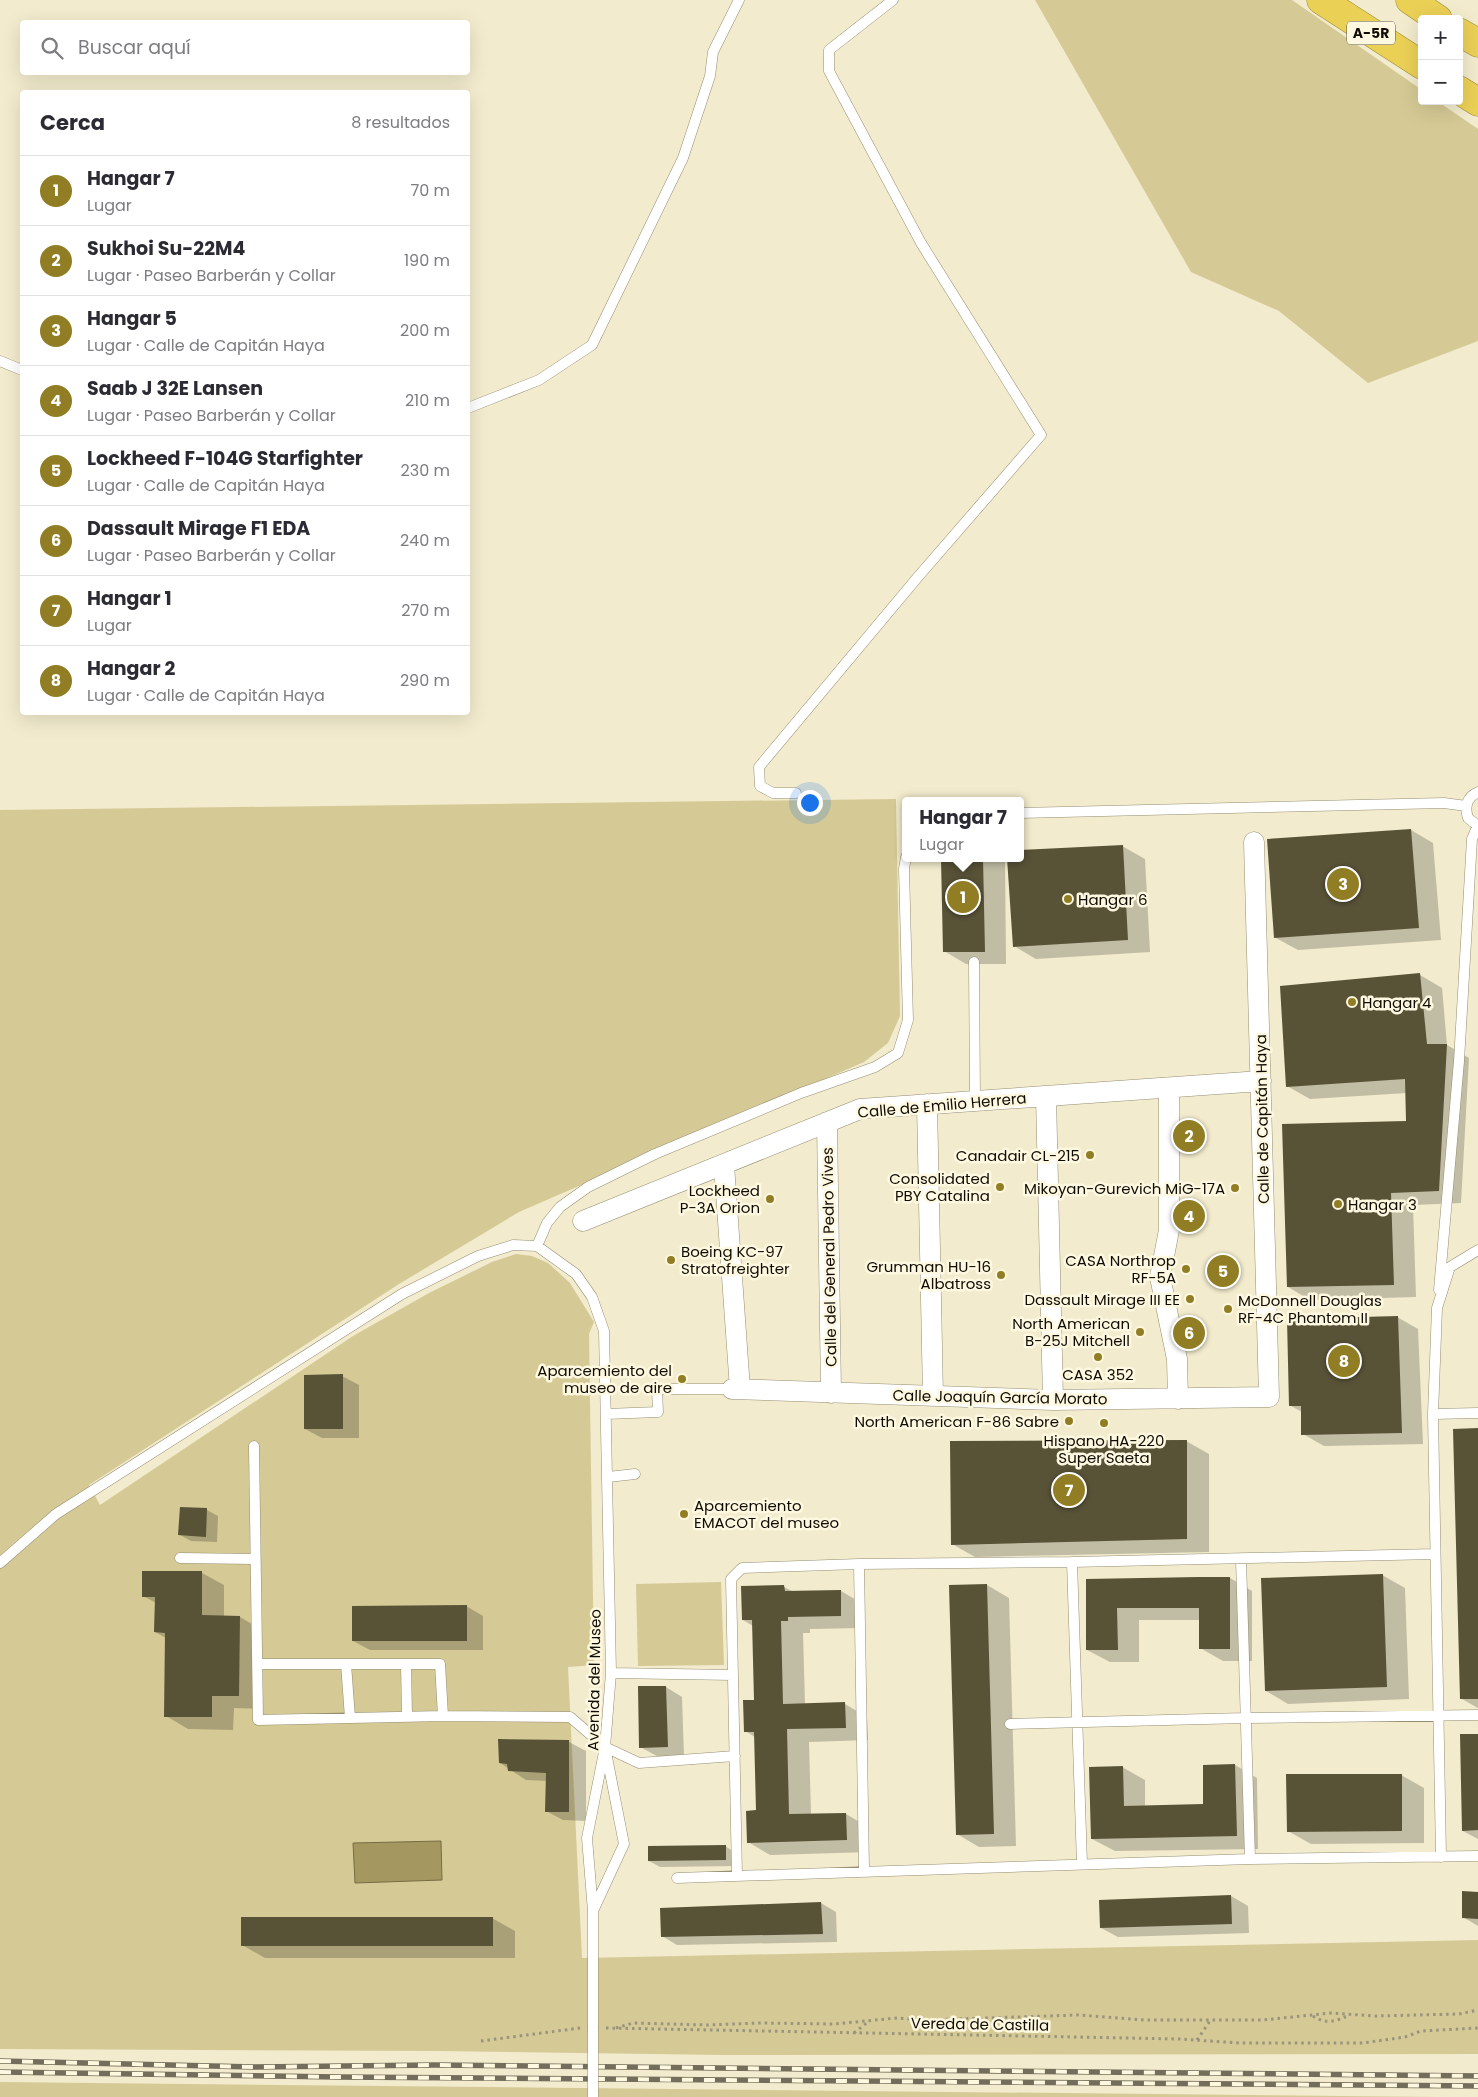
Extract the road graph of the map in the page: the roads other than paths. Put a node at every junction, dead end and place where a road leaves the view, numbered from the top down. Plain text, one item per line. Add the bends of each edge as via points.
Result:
1 (738, 0) edge
2 (893, 0) edge
3 (1321, 0) edge
4 (1410, 0) edge
5 (1414, 0) edge
6 (1432, 15) edge
7 (1432, 15) edge
8 (1463, 34) edge
9 (1478, 43) edge
10 (1418, 63) edge
11 (1463, 93) edge
12 (1478, 102) edge
13 (0, 361) edge
14 (20, 369) edge
15 (470, 407) edge
16 (1478, 792) edge
17 (796, 793) dead end
18 (1466, 806) junction
19 (1024, 813) edge
20 (1478, 826) edge
21 (1254, 842) dead end
22 (905, 862) edge
23 (974, 962) dead end
24 (1261, 1081) junction
25 (1169, 1088) junction
26 (1046, 1096) junction
27 (975, 1101) junction
28 (927, 1104) junction
29 (827, 1122) junction
30 (724, 1165) junction
31 (583, 1221) dead end
32 (537, 1246) junction
33 (1478, 1250) edge
34 (1437, 1308) junction
35 (736, 1389) junction
36 (831, 1393) junction
37 (933, 1396) junction
38 (1269, 1397) joint
39 (1178, 1398) junction
40 (1053, 1400) junction
41 (1478, 1413) edge
42 (606, 1414) junction
43 (1433, 1414) junction
44 (254, 1446) dead end
45 (635, 1474) dead end
46 (608, 1477) junction
47 (1435, 1554) junction
48 (180, 1558) dead end
49 (255, 1559) junction
50 (1241, 1559) junction
51 (1072, 1562) junction
52 (0, 1564) edge
53 (859, 1564) junction
54 (258, 1664) junction
55 (346, 1664) junction
56 (406, 1664) junction
57 (611, 1673) junction
58 (733, 1674) junction
59 (1438, 1715) junction
60 (1478, 1715) edge
61 (407, 1716) junction
62 (443, 1716) junction
63 (350, 1718) junction
64 (1246, 1718) junction
65 (1077, 1722) junction
66 (1010, 1724) dead end
67 (605, 1746) junction
68 (735, 1756) junction
69 (1478, 1856) edge
70 (1441, 1857) junction
71 (1250, 1860) junction
72 (1082, 1864) junction
73 (864, 1870) junction
74 (737, 1875) junction
75 (677, 1878) dead end
76 (593, 1915) junction
77 (593, 2097) edge

1 - 15 lane via 713,52 710,76 683,158 592,344 539,380
2 - 17 lane via 829,50 829,71 920,243 1041,435 759,768 760,786 773,793
3 - 10 highway, A-5R
4 - 6 highway
5 - 7 highway
8 - 9 highway
11 - 12 highway
13 - 14 lane
16 - 18 lane via 1470,796
18 - 19 lane via 1444,803
18 - 20 lane via 1468,818
20 - 34 lane via 1472,839 1459,1061
21 - 24 street, Calle de Capitán Haya
22 - 32 lane via 908,1020 898,1053 875,1067 801,1093 655,1154 588,1188 560,1207 547,1223
23 - 27 lane
24 - 25 street, Calle de Emilio Herrera
24 - 38 street, Calle de Capitán Haya
25 - 26 street, Calle de Emilio Herrera
25 - 39 street via 1169,1230 1160,1277 1177,1359
26 - 27 street, Calle de Emilio Herrera
26 - 40 street
27 - 28 street, Calle de Emilio Herrera
28 - 29 street, Calle de Emilio Herrera via 860,1109
28 - 37 street
29 - 30 street, Calle de Emilio Herrera
29 - 36 street, Calle del General Pedro Vives
30 - 31 street, Calle de Emilio Herrera
30 - 35 street
32 - 42 lane, Avenida del Museo via 576,1274 592,1297 604,1330
32 - 52 lane via 512,1245 478,1256 402,1294 56,1514
33 - 34 lane via 1450,1267
34 - 43 lane
35 - 36 street, Calle Joaquín García Morato
35 - 42 lane via 657,1389 658,1412
36 - 37 street, Calle Joaquín García Morato
37 - 40 street, Calle Joaquín García Morato
38 - 39 street, Calle Joaquín García Morato
39 - 40 street, Calle Joaquín García Morato
41 - 43 lane
42 - 46 lane, Avenida del Museo
43 - 47 lane
44 - 49 lane
45 - 46 lane
46 - 57 lane, Avenida del Museo
47 - 50 lane
47 - 59 lane
48 - 49 lane
49 - 54 lane
50 - 51 lane
50 - 64 lane
51 - 53 lane
51 - 65 lane
53 - 58 lane via 742,1568 731,1579
53 - 73 lane
54 - 55 lane
54 - 63 lane via 258,1720
55 - 56 lane
55 - 63 lane
56 - 61 lane
56 - 62 lane via 440,1664
57 - 58 lane
57 - 67 lane, Avenida del Museo
58 - 68 lane
59 - 60 lane
59 - 64 lane
59 - 70 lane
61 - 62 lane
61 - 63 lane
62 - 67 lane via 570,1717
64 - 65 lane
64 - 71 lane
65 - 66 lane
65 - 72 lane
67 - 68 lane via 639,1763
67 - 76 lane via 587,1838
67 - 76 lane, Avenida del Museo via 624,1844
68 - 74 lane
69 - 70 lane
70 - 71 lane
71 - 72 lane
72 - 73 lane
73 - 74 lane
74 - 75 lane
76 - 77 lane, Avenida del Museo, bridge

